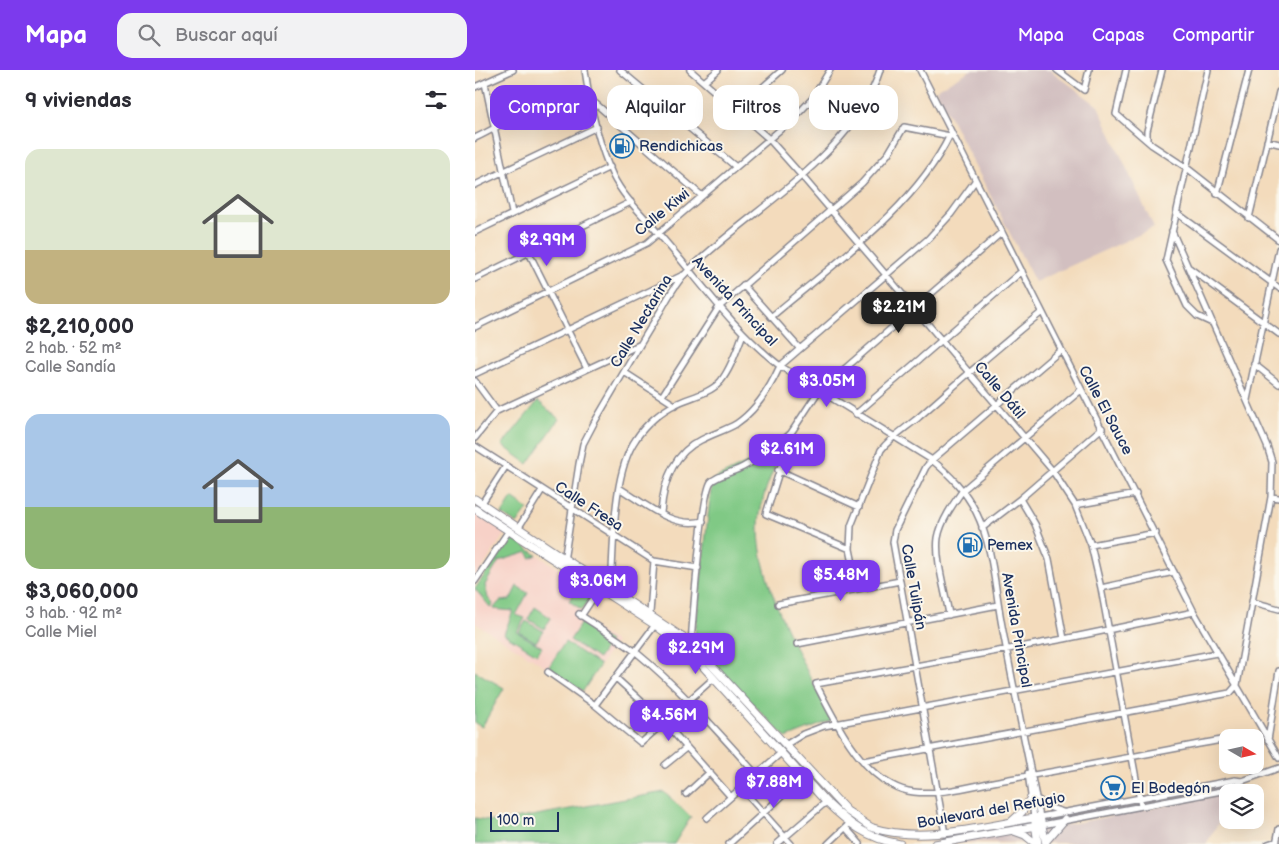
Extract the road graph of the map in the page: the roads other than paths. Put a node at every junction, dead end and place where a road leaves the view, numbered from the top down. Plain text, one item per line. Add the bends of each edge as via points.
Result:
1 (513, 70) edge
2 (585, 70) edge
3 (620, 70) edge
4 (690, 70) edge
5 (718, 70) edge
6 (782, 70) edge
7 (830, 70) edge
8 (879, 70) edge
9 (920, 70) edge
10 (1057, 70) edge
11 (1089, 70) edge
12 (1126, 70) edge
13 (1162, 70) edge
14 (1208, 70) edge
15 (1249, 70) edge
16 (704, 82) junction
17 (485, 83) junction
18 (587, 85) edge
19 (765, 85) edge
20 (475, 87) edge
21 (713, 90) edge
22 (1279, 92) edge
23 (490, 103) edge
24 (597, 105) edge
25 (597, 127) edge
26 (952, 129) junction
27 (492, 130) edge
28 (496, 130) edge
29 (591, 130) edge
30 (758, 130) edge
31 (950, 136) junction
32 (475, 138) edge
33 (769, 139) junction
34 (1147, 140) junction
35 (1267, 141) junction
36 (1279, 144) edge
37 (735, 167) junction
38 (610, 168) junction
39 (1187, 168) junction
40 (504, 170) junction
41 (801, 175) junction
42 (975, 181) junction
43 (475, 185) edge
44 (1217, 194) junction
45 (702, 196) junction
46 (631, 202) junction
47 (831, 210) junction
48 (1177, 212) junction
49 (512, 213) junction
50 (1249, 218) junction
51 (1171, 231) junction
52 (475, 232) edge
53 (1002, 232) junction
54 (658, 233) junction
55 (1279, 240) edge
56 (858, 242) junction
57 (1279, 249) edge
58 (528, 252) junction
59 (1187, 266) junction
60 (688, 271) junction
61 (1023, 271) junction
62 (886, 274) junction
63 (683, 275) junction
64 (475, 279) edge
65 (1271, 282) junction
66 (743, 286) junction
67 (1279, 288) edge
68 (549, 291) junction
69 (719, 307) junction
70 (914, 308) junction
71 (1042, 312) junction
72 (771, 317) junction
73 (1211, 322) junction
74 (1263, 322) junction
75 (475, 327) edge
76 (567, 329) junction
77 (743, 334) junction
78 (1279, 334) edge
79 (941, 339) junction
80 (640, 345) junction
81 (800, 349) junction
82 (1061, 350) junction
83 (1254, 364) junction
84 (781, 366) junction
85 (587, 369) junction
86 (624, 372) junction
87 (969, 372) junction
88 (475, 374) edge
89 (475, 381) edge
90 (1279, 384) edge
91 (1081, 390) junction
92 (818, 392) junction
93 (662, 396) junction
94 (1247, 401) junction
95 (996, 404) junction
96 (675, 405) junction
97 (497, 411) junction
98 (856, 414) junction
99 (1102, 428) junction
100 (791, 433) junction
101 (895, 437) junction
102 (475, 438) edge
103 (1025, 438) junction
104 (475, 446) edge
105 (932, 460) junction
106 (506, 466) junction
107 (778, 470) junction
108 (1052, 470) junction
109 (619, 488) junction
110 (542, 490) junction
111 (963, 490) junction
112 (1136, 494) junction
113 (1271, 497) junction
114 (1279, 498) edge
115 (1020, 499) junction
116 (478, 502) edge
117 (1075, 505) junction
118 (859, 507) junction
119 (475, 509) edge
120 (572, 509) junction
121 (661, 513) junction
122 (703, 521) junction
123 (519, 527) junction
124 (982, 528) junction
125 (508, 532) junction
126 (1156, 533) junction
127 (614, 537) junction
128 (1091, 545) junction
129 (850, 549) junction
130 (565, 558) junction
131 (654, 561) junction
132 (563, 567) junction
133 (698, 568) junction
134 (1174, 572) junction
135 (475, 581) edge
136 (900, 581) junction
137 (611, 588) junction
138 (858, 588) junction
139 (1101, 588) junction
140 (599, 590) junction
141 (1253, 602) junction
142 (778, 604) dead end
143 (998, 605) junction
144 (1279, 609) edge
145 (1194, 612) junction
146 (650, 613) junction
147 (949, 615) junction
148 (908, 623) junction
149 (655, 625) junction
150 (1107, 630) junction
151 (1064, 638) junction
152 (691, 642) junction
153 (797, 644) dead end
154 (1006, 649) junction
155 (635, 652) junction
156 (1217, 653) junction
157 (915, 666) junction
158 (548, 672) dead end
159 (1115, 672) junction
160 (1279, 672) edge
161 (616, 678) junction
162 (714, 678) junction
163 (1237, 685) junction
164 (1013, 691) junction
165 (689, 700) junction
166 (595, 704) junction
167 (924, 707) junction
168 (1123, 714) junction
169 (665, 723) junction
170 (838, 723) junction
171 (1022, 732) junction
172 (1219, 740) edge
173 (1268, 741) junction
174 (787, 744) junction
175 (687, 748) junction
176 (931, 749) junction
177 (781, 752) junction
178 (1131, 756) junction
179 (1278, 757) edge
180 (863, 761) junction
181 (665, 765) dead end
182 (1277, 768) edge
183 (709, 772) junction
184 (756, 774) junction
185 (1030, 776) junction
186 (803, 777) junction
187 (1243, 781) junction
188 (742, 788) junction
189 (939, 791) junction
190 (687, 794) dead end
191 (731, 797) junction
192 (1033, 799) junction
193 (1139, 799) junction
194 (826, 802) junction
195 (1141, 806) junction
196 (764, 813) junction
197 (1064, 816) junction
198 (1037, 817) junction
199 (707, 818) dead end
200 (1011, 822) junction
201 (847, 826) junction
202 (1038, 826) junction
203 (1279, 829) edge
204 (1014, 830) junction
205 (945, 835) junction
206 (785, 837) junction
207 (1041, 843) edge
208 (1277, 843) edge
209 (729, 844) edge
210 (777, 844) edge
211 (791, 844) edge
212 (828, 844) edge
213 (860, 844) edge
214 (900, 844) edge
215 (935, 844) edge
216 (1268, 844) edge

1 - 17 street
2 - 18 street, Avenida Principal
3 - 37 street
4 - 16 street, Calle Dátil
5 - 16 street
6 - 19 street
7 - 33 street, Calle Kiwi via 812,99
8 - 41 street, Calle Nectarina via 860,114
9 - 26 street, Calle El Sauce
10 - 11 street via 1084,90
12 - 34 street via 1116,114
13 - 34 street
14 - 39 street
15 - 44 street
16 - 21 street, Calle Dátil
17 - 20 street
17 - 23 street
22 - 35 street
24 - 45 street
25 - 38 street, Avenida Principal
26 - 31 street
26 - 42 street, Calle El Sauce
27 - 32 street
28 - 40 street
29 - 40 street
30 - 33 street, Calle Dátil
31 - 47 street via 904,127 888,154
31 - 56 street via 932,168 911,195
33 - 37 street, Calle Kiwi
33 - 41 street, Calle Dátil
34 - 39 street
35 - 36 street
35 - 50 street
37 - 45 street, Calle Kiwi
38 - 46 street, Avenida Principal
38 - 49 street
39 - 44 street
39 - 48 street
40 - 43 street
40 - 49 street
41 - 47 street, Calle Dátil
41 - 60 street, Calle Nectarina
42 - 53 street, Calle El Sauce
42 - 62 street via 928,239
44 - 50 street
45 - 54 street, Calle Kiwi
46 - 54 street, Avenida Principal
46 - 58 street
47 - 56 street, Calle Dátil
47 - 66 street
48 - 51 street
48 - 65 street
49 - 52 street
50 - 55 street
51 - 59 street
51 - 73 street via 1166,252 1167,267 1187,306 1197,316
53 - 61 street, Calle El Sauce
53 - 70 street
54 - 60 street, Avenida Principal
54 - 68 street, Calle Kiwi via 647,243
56 - 62 street, Calle Dátil
56 - 72 street
57 - 65 street
58 - 64 street
58 - 68 street
59 - 73 street
59 - 74 street
60 - 63 street, Calle Nectarina
60 - 69 street, Avenida Principal
61 - 71 street, Calle El Sauce
61 - 79 street
62 - 70 street, Calle Dátil
62 - 81 street
63 - 76 street
63 - 80 street, Calle Nectarina
65 - 67 street
65 - 74 street
66 - 69 street
66 - 72 street
68 - 75 street, Calle Kiwi
68 - 76 street
69 - 77 street, Avenida Principal
69 - 93 street
70 - 79 street, Calle Dátil
70 - 92 street
71 - 82 street, Calle El Sauce
71 - 87 street
72 - 81 street
73 - 94 street
74 - 78 street
74 - 83 street
76 - 85 street
76 - 88 street
77 - 84 street, Avenida Principal
77 - 96 street via 721,380 703,393
79 - 87 street, Calle Dátil
79 - 98 street
80 - 85 street
80 - 86 street, Calle Nectarina
81 - 84 street
82 - 91 street, Calle El Sauce
82 - 95 street, Calle Tulipán
83 - 90 street
83 - 94 street
84 - 92 street, Avenida Principal
84 - 121 street via 769,389 752,410 736,424 699,440 673,464 664,484
85 - 97 street
86 - 93 street
86 - 120 street, Calle Nectarina via 583,444
87 - 95 street, Calle Dátil
87 - 101 street
89 - 97 street
91 - 99 street, Calle El Sauce
91 - 103 street
92 - 98 street, Avenida Principal
92 - 100 street
93 - 96 street
94 - 113 street via 1272,462
95 - 103 street, Calle Dátil
95 - 105 street, Calle Tulipán
96 - 109 street via 636,438 623,464
97 - 102 street
98 - 101 street, Avenida Principal
99 - 108 street
99 - 112 street, Calle El Sauce
100 - 107 street
100 - 122 street via 770,452 712,482
101 - 105 street, Avenida Principal
101 - 118 street via 888,440 881,450
103 - 108 street, Calle Dátil
103 - 111 street
104 - 106 street, Calle Fresa
105 - 111 street, Avenida Principal
105 - 136 street, Calle Tulipán via 893,537
106 - 110 street, Calle Fresa
106 - 116 street
107 - 118 street
107 - 129 street via 766,514
108 - 115 street
108 - 117 street, Calle Dátil
109 - 121 street
109 - 127 street
110 - 120 street, Calle Fresa
110 - 123 street
111 - 124 street, Avenida Principal
111 - 147 street via 951,507 939,537 938,551
112 - 117 street
112 - 126 street, Calle El Sauce
113 - 114 street
113 - 141 street
115 - 124 street
115 - 151 street via 1035,524 1049,559
116 - 123 main road, Boulevard del Refugio
117 - 128 street, Calle Dátil
118 - 129 street via 851,526
119 - 125 main road
120 - 127 street, Calle Fresa
120 - 130 street, Calle Nectarina
121 - 122 street via 683,523
122 - 133 street
123 - 130 main road, Boulevard del Refugio
124 - 143 street, Avenida Principal
125 - 132 main road
125 - 135 street
126 - 128 street
126 - 134 street, Calle El Sauce
127 - 131 street, Calle Fresa
127 - 137 street
128 - 139 street, Calle Dátil
129 - 138 street
130 - 132 street, Calle Nectarina
130 - 137 main road, Boulevard del Refugio
131 - 133 street, Calle Fresa
131 - 146 street
132 - 140 main road
133 - 152 street
134 - 139 street
134 - 145 street, Calle El Sauce
136 - 138 street
136 - 148 street, Calle Tulipán
137 - 146 main road, Boulevard del Refugio
138 - 142 street
139 - 150 street, Calle Dátil
140 - 149 main road
140 - 155 street via 580,615
141 - 144 street
141 - 163 street
143 - 147 street
143 - 154 street, Avenida Principal
145 - 150 street
145 - 156 street, Calle El Sauce
146 - 152 main road, Boulevard del Refugio
147 - 148 street
148 - 153 street
148 - 157 street, Calle Tulipán
149 - 155 street
149 - 162 main road via 687,650
150 - 151 street
150 - 159 street, Calle Dátil
151 - 154 street
152 - 174 main road, Boulevard del Refugio
154 - 157 street
154 - 164 street, Avenida Principal
155 - 161 street
155 - 165 street
156 - 159 street
156 - 163 street, Calle El Sauce
157 - 167 street, Calle Tulipán
157 - 170 street via 816,684
158 - 166 street
159 - 164 street
159 - 168 street, Calle Dátil
160 - 173 street
161 - 166 street
161 - 169 street
162 - 165 street
162 - 177 main road
163 - 168 street via 1229,693
163 - 173 street, Calle El Sauce
164 - 167 street
164 - 171 street, Avenida Principal
165 - 169 street
165 - 184 street
166 - 169 street via 641,743
167 - 170 street
167 - 176 street, Calle Tulipán
168 - 171 street
168 - 178 street, Calle Dátil
169 - 175 street
170 - 174 street via 803,734
170 - 180 street
171 - 176 street
171 - 185 street, Avenida Principal
172 - 178 street
173 - 179 street, Calle El Sauce
174 - 205 main road, Boulevard del Refugio via 847,810 872,828 913,838
175 - 181 street
175 - 183 street
176 - 180 street
176 - 189 street, Calle Tulipán
177 - 184 street
177 - 186 main road
178 - 185 street
178 - 193 street, Calle Dátil
179 - 182 street
180 - 189 street via 876,777 902,790
182 - 187 street, Boulevard del Refugio
183 - 190 street
183 - 191 street
184 - 188 street
185 - 189 street
185 - 192 street, Avenida Principal
186 - 194 main road
186 - 196 street
187 - 193 street, Boulevard del Refugio
187 - 195 street, Boulevard del Refugio via 1232,789
188 - 191 street
188 - 196 street
189 - 205 street, Calle Tulipán
191 - 199 street
192 - 197 street
192 - 198 street, Avenida Principal
192 - 200 main road
193 - 195 street, Calle Dátil
193 - 197 street, Boulevard del Refugio
194 - 201 main road
194 - 206 street
195 - 197 street, Boulevard del Refugio
196 - 206 street
196 - 209 street
197 - 198 street, Boulevard del Refugio
197 - 202 street, Boulevard del Refugio
197 - 207 main road
198 - 200 main road, Boulevard del Refugio
198 - 202 main road, Avenida Principal
200 - 205 main road, Boulevard del Refugio
201 - 212 street
201 - 213 street
201 - 214 main road
202 - 204 main road
202 - 207 main road, Avenida Principal
203 - 208 street
204 - 207 main road
204 - 215 main road
206 - 210 street
206 - 211 street
208 - 216 street

